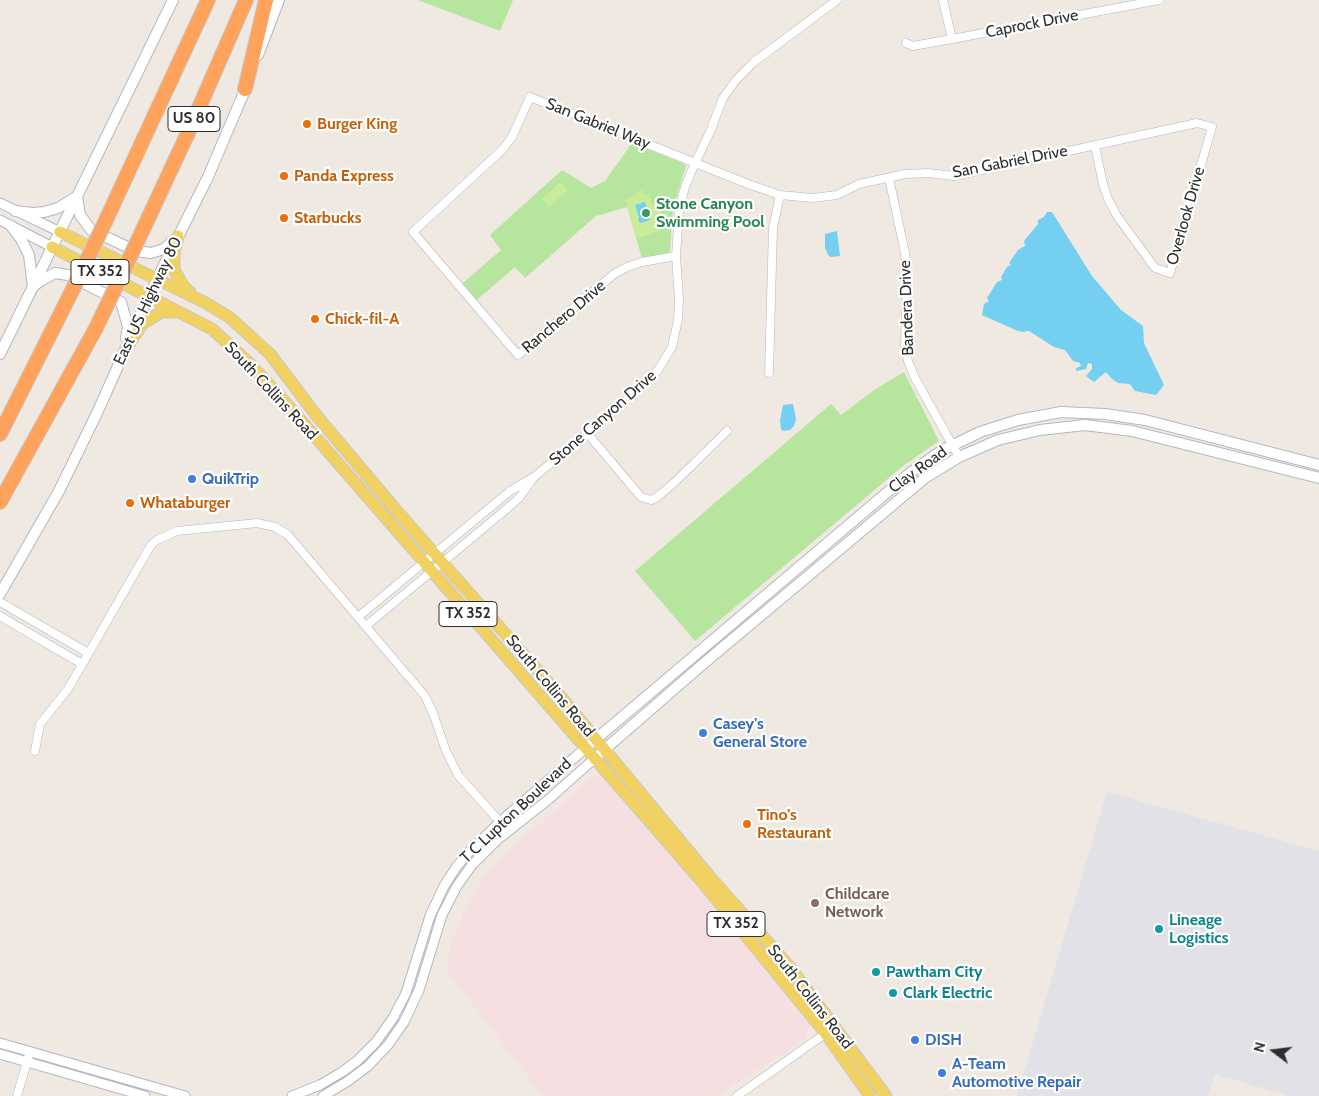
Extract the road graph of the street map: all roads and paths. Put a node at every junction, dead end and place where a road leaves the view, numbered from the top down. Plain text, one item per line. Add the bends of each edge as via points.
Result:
1 (173, 0) edge
2 (208, 0) edge
3 (246, 0) edge
4 (266, 0) edge
5 (279, 0) edge
6 (837, 0) edge
7 (943, 0) edge
8 (1158, 0) edge
9 (952, 39) junction
10 (906, 44) dead end
11 (245, 89) junction
12 (1212, 127) joint
13 (1095, 146) junction
14 (695, 163) junction
15 (889, 178) junction
16 (780, 195) junction
17 (77, 197) junction
18 (0, 203) edge
19 (15, 211) junction
20 (0, 220) edge
21 (11, 226) junction
22 (60, 232) junction
23 (413, 232) joint
24 (178, 236) junction
25 (52, 247) junction
26 (676, 256) junction
27 (157, 279) junction
28 (33, 288) junction
29 (148, 297) junction
30 (204, 302) junction
31 (177, 312) junction
32 (124, 352) junction
33 (0, 354) edge
34 (769, 373) dead end
35 (316, 415) junction
36 (304, 424) junction
37 (727, 431) dead end
38 (587, 433) junction
39 (0, 434) edge
40 (952, 445) junction
41 (959, 457) junction
42 (1319, 464) edge
43 (534, 477) junction
44 (1319, 478) edge
45 (0, 502) edge
46 (481, 515) junction
47 (489, 524) junction
48 (435, 554) junction
49 (424, 563) junction
50 (443, 563) junction
51 (432, 572) junction
52 (0, 594) edge
53 (0, 602) edge
54 (0, 616) edge
55 (358, 618) junction
56 (366, 626) junction
57 (88, 653) junction
58 (82, 664) junction
59 (596, 739) junction
60 (585, 748) junction
61 (604, 750) junction
62 (35, 751) dead end
63 (594, 758) junction
64 (500, 822) junction
65 (508, 831) junction
66 (703, 875) junction
67 (420, 949) junction
68 (430, 952) junction
69 (830, 1031) junction
70 (0, 1043) edge
71 (30, 1052) junction
72 (0, 1054) edge
73 (27, 1062) junction
74 (342, 1072) junction
75 (348, 1081) junction
76 (17, 1096) edge
77 (145, 1096) edge
78 (185, 1096) edge
79 (292, 1096) edge
80 (323, 1096) edge
81 (736, 1096) edge
82 (870, 1096) edge
83 (886, 1096) edge

1 - 17 main road
2 - 39 highway, US 80, bridge via 73,289
3 - 45 highway, US 80, bridge via 188,133 96,328
4 - 11 highway
5 - 11 main road, East US Highway 80
6 - 14 street, Stone Canyon Drive via 754,62 736,80 723,98
7 - 9 street
8 - 9 street, Caprock Drive
9 - 10 street, Caprock Drive via 912,46
11 - 24 main road, East US Highway 80 via 208,177
12 - 13 street, San Gabriel Drive via 1197,123
12 - 13 street, Overlook Drive via 1170,273 1155,268 1117,216 1103,184
13 - 15 street, San Gabriel Drive via 954,176 928,173
14 - 16 street, San Gabriel Drive
14 - 23 street, San Gabriel Way via 530,96 512,137 502,150
14 - 26 street, Stone Canyon Drive via 679,210
15 - 16 street, San Gabriel Drive via 859,184 837,195 813,198
15 - 40 street, Bandera Drive via 906,253 905,346 908,361
16 - 34 street via 773,228
17 - 19 main road via 44,212
17 - 22 main road
17 - 24 main road via 80,215 90,230 136,251 151,253 164,249
18 - 19 street
19 - 22 street
20 - 21 street
21 - 25 street
21 - 28 main road via 29,255
22 - 25 main road
22 - 27 main road, South Collins Road / TX 352
23 - 26 street, Ranchero Drive via 518,355 614,274 642,262
24 - 27 main road, East US Highway 80
24 - 30 main road via 174,270 184,287
25 - 28 main road
25 - 29 main road, South Collins Road / TX 352
26 - 38 street, Stone Canyon Drive via 679,313 672,347 650,380
27 - 29 main road, East US Highway 80
27 - 30 main road, South Collins Road / TX 352
28 - 32 main road via 55,273 68,275 121,302 128,327
28 - 33 main road
29 - 31 main road, South Collins Road / TX 352
29 - 32 main road, East US Highway 80
30 - 35 main road, South Collins Road / TX 352 via 229,316 270,354
31 - 32 main road via 162,312 143,323
31 - 36 main road, South Collins Road / TX 352 via 212,329 247,361
32 - 52 main road, East US Highway 80 via 59,491
35 - 36 main road
35 - 48 main road, South Collins Road / TX 352
36 - 49 main road, South Collins Road / TX 352
37 - 38 street via 651,500 641,497
38 - 43 street, Stone Canyon Drive
40 - 41 street, Bandera Drive
40 - 42 main road, Clay Road via 1018,420 1061,412 1105,414 1145,420
40 - 59 main road, Clay Road via 903,479
41 - 44 main road, Clay Road via 998,440 1040,430 1085,425 1132,431
41 - 61 main road, Clay Road via 925,478
43 - 46 street, Stone Canyon Drive via 510,491
43 - 47 street, Stone Canyon Drive via 518,498
46 - 47 street
46 - 48 street, Stone Canyon Drive
47 - 50 street, Stone Canyon Drive
48 - 49 street, Stone Canyon Drive
48 - 50 main road, South Collins Road / TX 352
49 - 51 main road, South Collins Road / TX 352
49 - 55 street, Stone Canyon Drive
50 - 51 street, Stone Canyon Drive
50 - 59 main road, South Collins Road / TX 352
51 - 56 street, Stone Canyon Drive
51 - 60 main road, South Collins Road / TX 352
53 - 57 street
54 - 58 street
55 - 56 street
55 - 57 street via 288,535 275,527 257,523 178,530 151,546
56 - 64 street via 425,696 458,776
57 - 58 street
58 - 62 street via 68,689 40,724
59 - 60 street, T C Lupton Boulevard
59 - 61 main road, South Collins Road / TX 352
60 - 63 main road, South Collins Road / TX 352
60 - 64 street, T C Lupton Boulevard
61 - 63 street, T C Lupton Boulevard
61 - 66 main road, South Collins Road / TX 352
63 - 65 street, T C Lupton Boulevard
63 - 66 main road, South Collins Road / TX 352
64 - 65 street
64 - 67 street, T C Lupton Boulevard via 453,872 430,916
65 - 68 street, T C Lupton Boulevard via 478,858 457,886 442,916
66 - 69 main road, South Collins Road / TX 352 via 789,966
67 - 68 street
67 - 74 street, T C Lupton Boulevard via 406,993 393,1018 370,1048
68 - 75 street, T C Lupton Boulevard via 419,990 404,1022 380,1054
69 - 81 street
69 - 82 main road, South Collins Road / TX 352
69 - 83 main road, South Collins Road / TX 352
70 - 71 street
71 - 73 street
71 - 78 street
72 - 73 street
73 - 76 street
73 - 77 street
74 - 75 street
74 - 79 street, T C Lupton Boulevard
75 - 80 street, T C Lupton Boulevard

